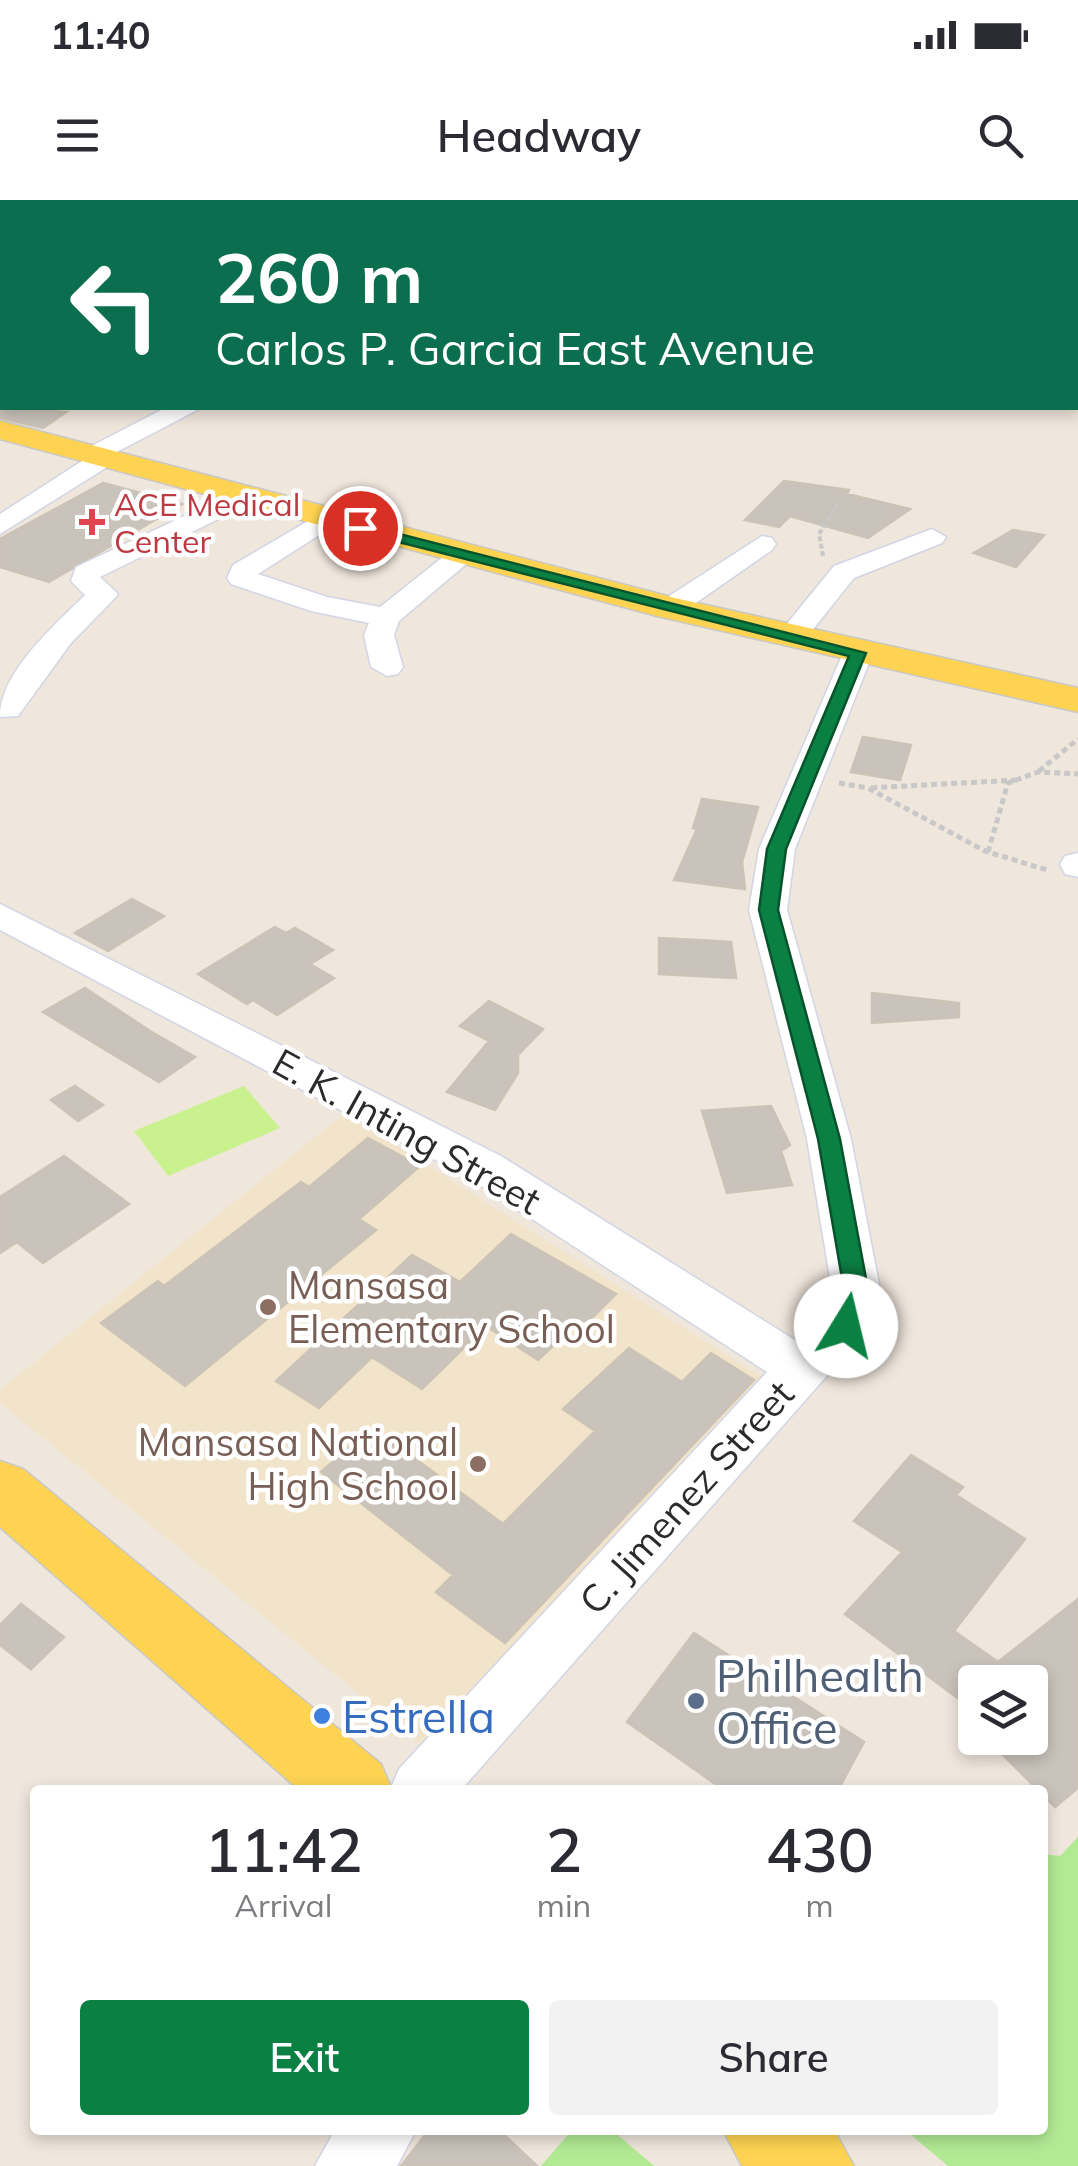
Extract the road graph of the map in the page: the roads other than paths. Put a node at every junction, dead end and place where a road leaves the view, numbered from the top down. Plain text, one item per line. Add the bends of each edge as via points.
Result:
1 (182, 410) edge
2 (0, 430) edge
3 (97, 457) junction
4 (242, 497) junction
5 (325, 519) junction
6 (0, 526) edge
7 (932, 538) dead end
8 (762, 544) dead end
9 (464, 556) junction
10 (670, 608) junction
11 (386, 617) junction
12 (792, 636) junction
13 (858, 653) junction
14 (387, 667) dead end
15 (1078, 700) edge
16 (7, 709) dead end
17 (0, 915) edge
18 (801, 1368) junction
19 (0, 1488) edge
20 (349, 1785) edge
21 (426, 1785) edge
22 (377, 2135) edge
23 (772, 2135) edge
24 (350, 2166) edge
25 (810, 2166) edge

1 - 3 street
2 - 3 main road
3 - 4 main road
3 - 6 street
4 - 5 main road
4 - 16 street via 86,573 86,581 103,594 60,637
5 - 9 main road
5 - 11 street via 241,578 322,605
7 - 12 street via 844,572
8 - 10 street
9 - 10 main road
9 - 11 street
10 - 12 main road
11 - 14 street via 380,635
12 - 13 main road
13 - 15 main road
13 - 18 street, C. Jimenez Street via 776,849 768,910 829,1139 855,1284 846,1326
17 - 18 street, E. K. Inting Street via 485,1167
18 - 21 street, C. Jimenez Street
19 - 20 main road
22 - 24 street
23 - 25 main road

